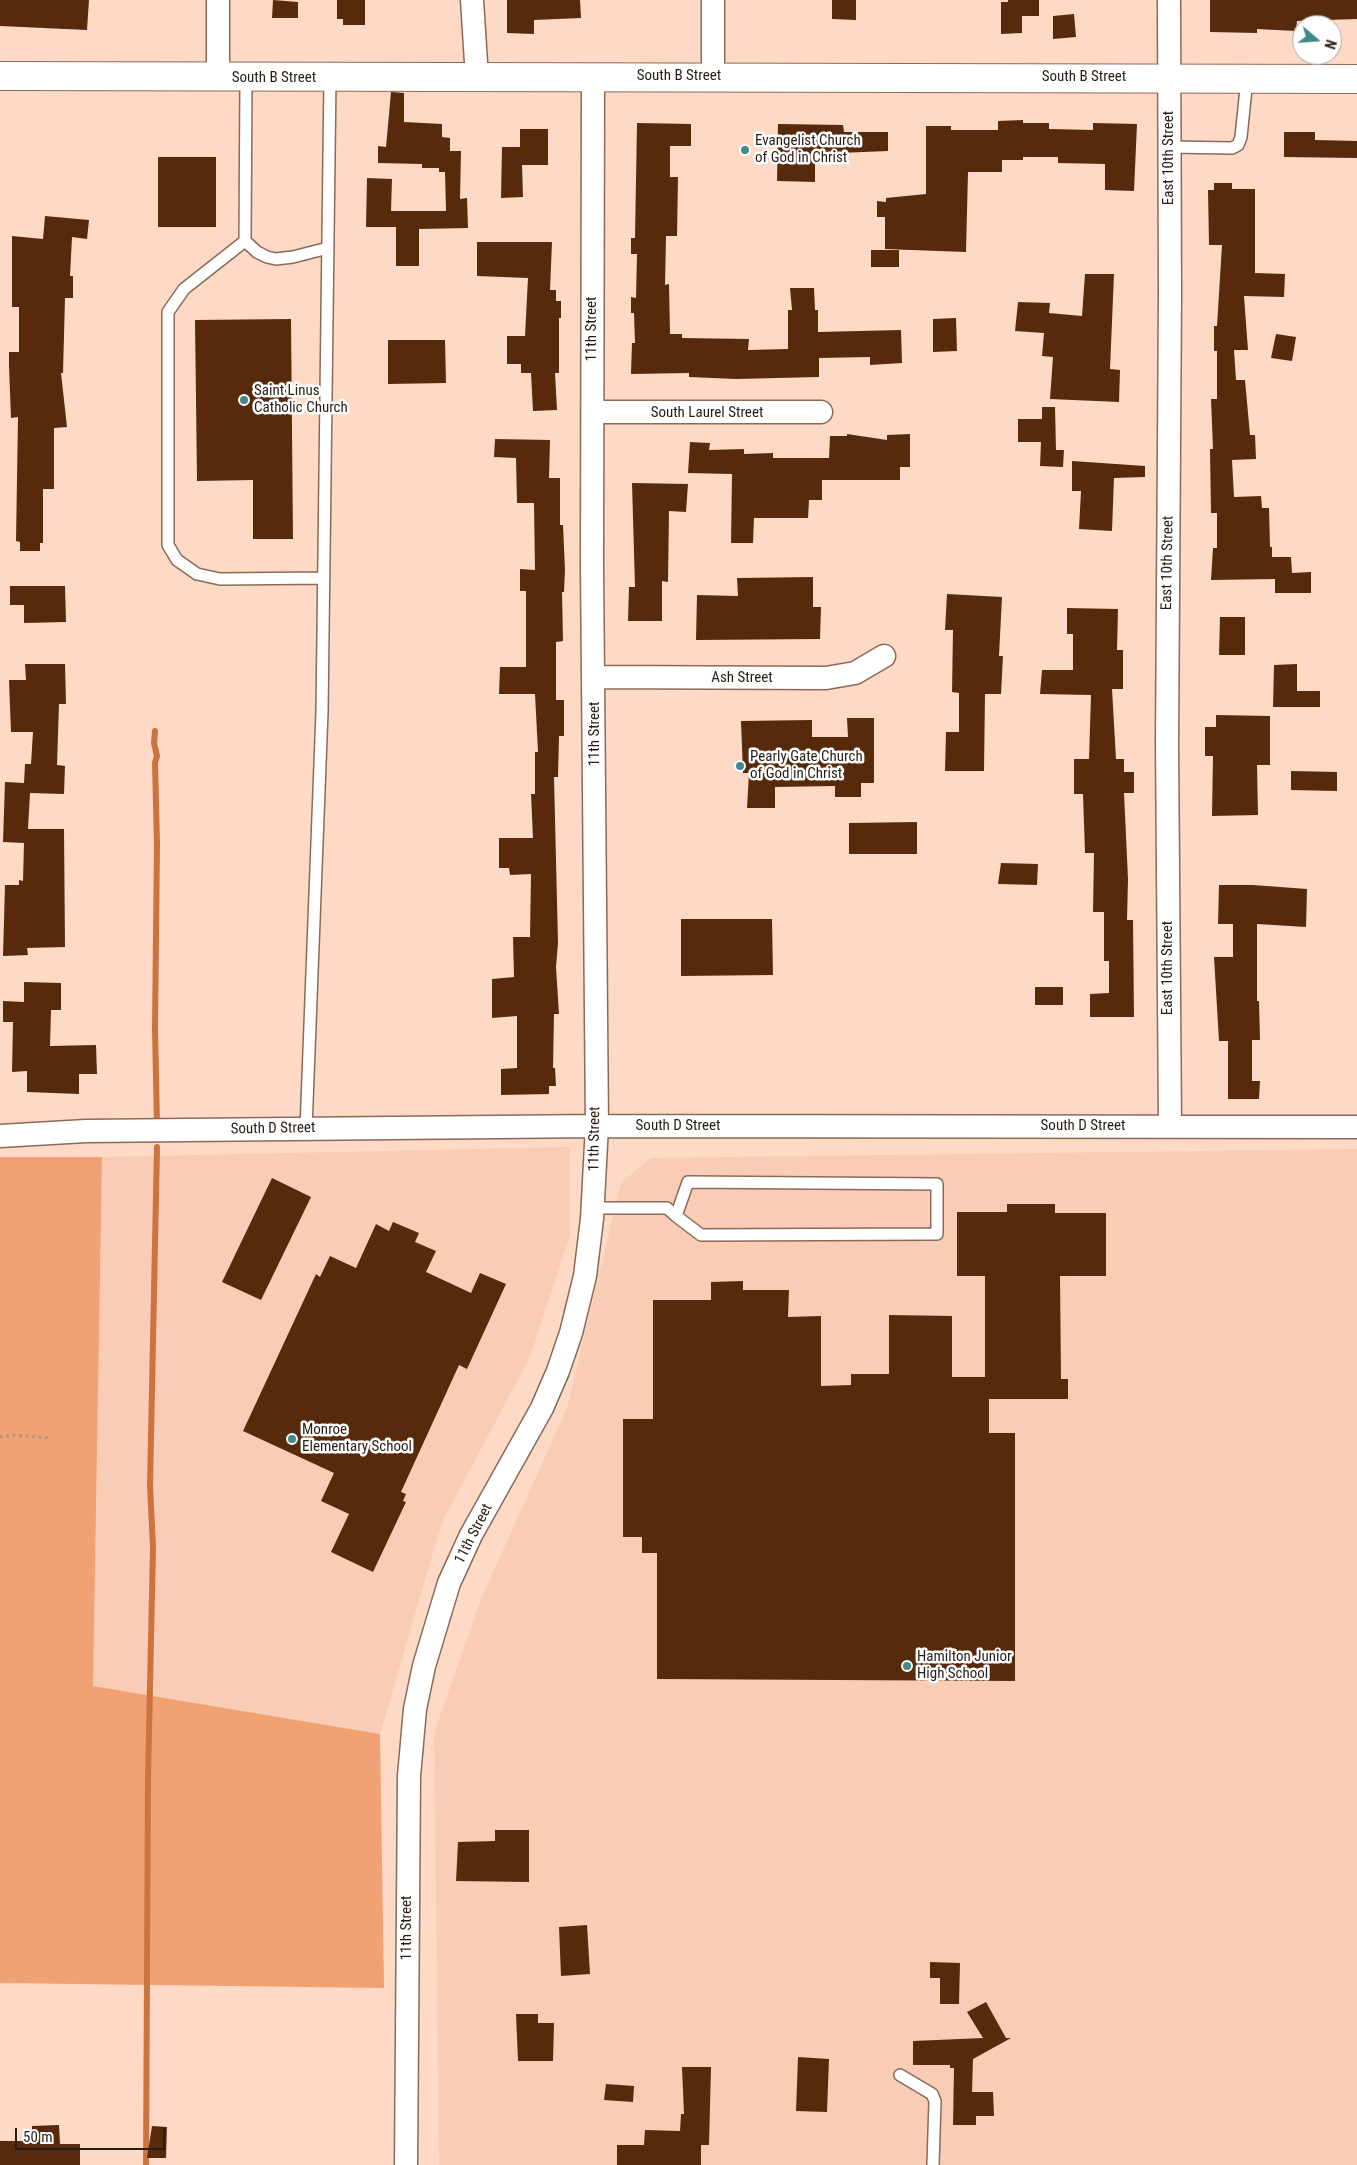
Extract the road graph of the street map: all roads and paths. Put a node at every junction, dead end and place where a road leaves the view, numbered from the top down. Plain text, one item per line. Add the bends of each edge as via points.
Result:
1 (218, 0) edge
2 (472, 0) edge
3 (713, 0) edge
4 (1169, 0) edge
5 (0, 76) edge
6 (713, 76) junction
7 (593, 77) junction
8 (218, 78) junction
9 (246, 78) junction
10 (330, 78) junction
11 (477, 78) junction
12 (1169, 78) junction
13 (1247, 79) junction
14 (1357, 79) edge
15 (1169, 147) junction
16 (246, 241) junction
17 (328, 248) junction
18 (593, 412) junction
19 (821, 412) dead end
20 (324, 578) junction
21 (884, 656) dead end
22 (594, 677) junction
23 (597, 1126) junction
24 (1170, 1126) junction
25 (1357, 1127) edge
26 (306, 1129) junction
27 (0, 1136) edge
28 (593, 1208) junction
29 (676, 1216) junction
30 (0, 1437) edge
31 (52, 1438) dead end
32 (900, 2075) dead end
33 (406, 2165) edge
34 (933, 2165) edge

1 - 8 street
2 - 11 street
3 - 6 street
4 - 12 street, East 10th Street
5 - 8 street, South B Street
6 - 7 street, South B Street
6 - 12 street, South B Street
7 - 11 street, South B Street
7 - 18 street, 11th Street
8 - 9 street, South B Street
9 - 10 street, South B Street
9 - 16 lane
10 - 11 street, South B Street
10 - 17 lane
12 - 13 street, South B Street
12 - 15 street, East 10th Street
13 - 14 street, South B Street
13 - 15 lane via 1238,145 1232,148
15 - 24 street, East 10th Street via 1166,743
16 - 17 lane via 262,255 276,259
16 - 20 lane via 184,289 168,312 168,545 177,560 197,574 220,579
17 - 20 lane
18 - 19 street, South Laurel Street
18 - 22 street, 11th Street
20 - 26 lane
21 - 22 street, Ash Street via 855,673 826,678
22 - 23 street, 11th Street
23 - 24 street, South D Street
23 - 26 street, South D Street
23 - 28 street, 11th Street
24 - 25 street, South D Street
26 - 27 street, South D Street via 86,1131
28 - 29 lane via 666,1208
28 - 33 street, 11th Street via 585,1276 558,1371 542,1408 471,1536 449,1583 432,1635 415,1708 409,1776
29 - 29 lane via 701,1235 937,1234 937,1184 688,1182
30 - 31 path
32 - 34 lane via 932,2094 935,2101

